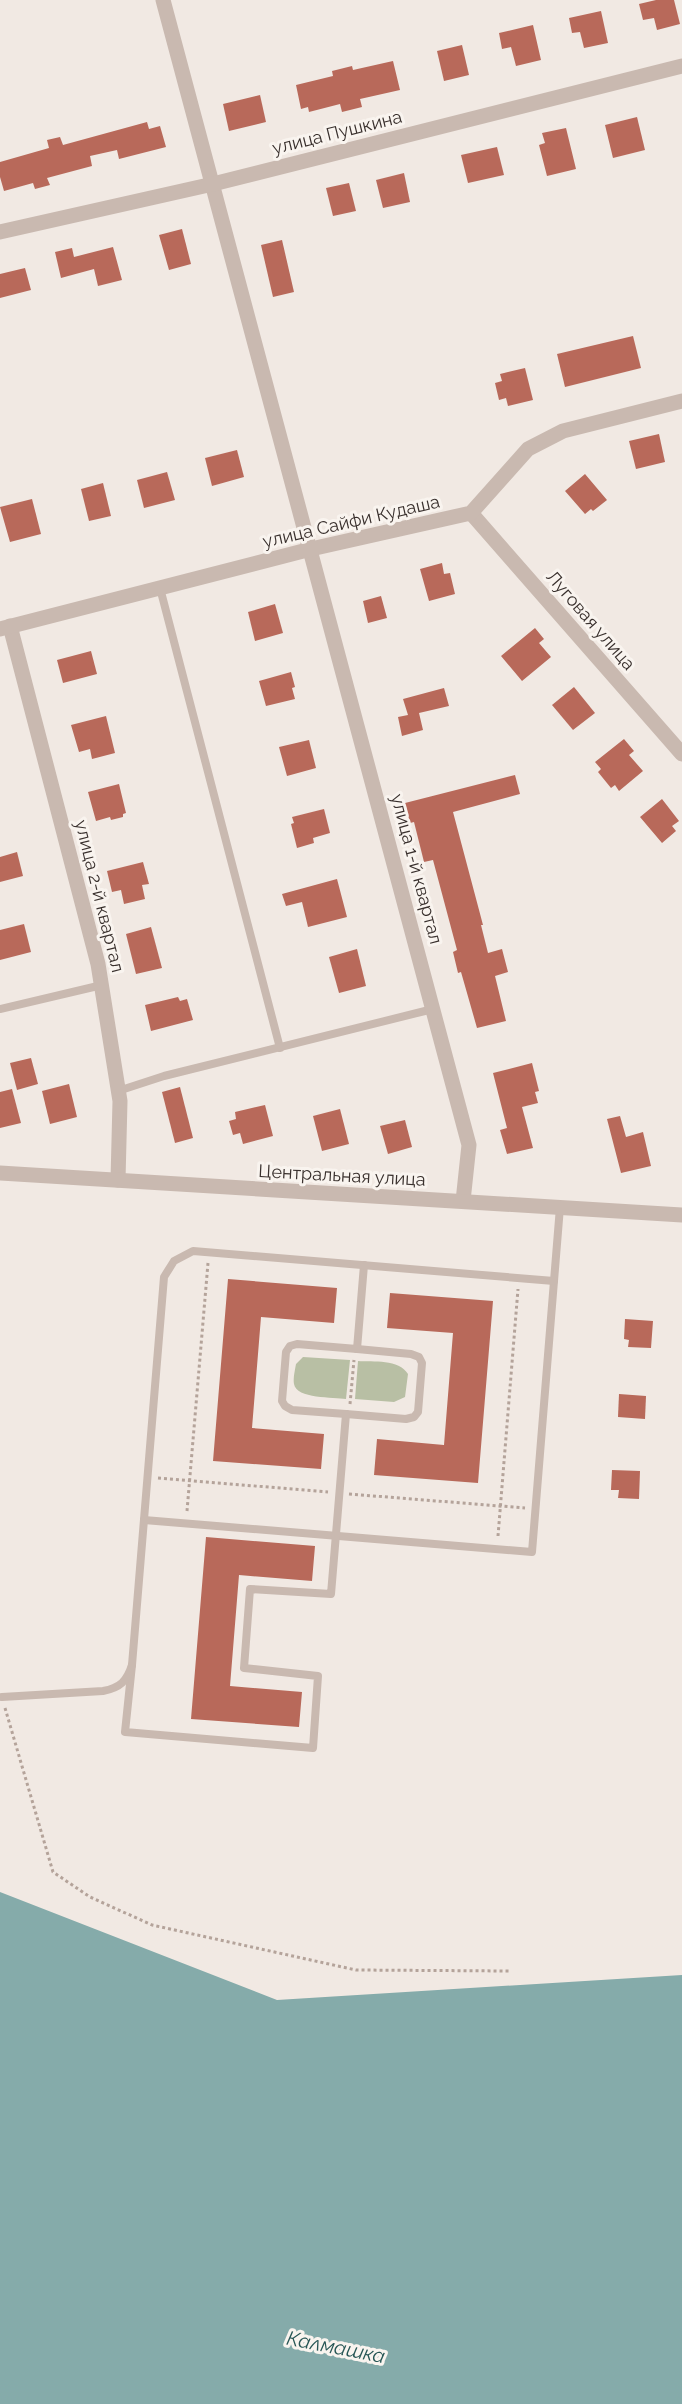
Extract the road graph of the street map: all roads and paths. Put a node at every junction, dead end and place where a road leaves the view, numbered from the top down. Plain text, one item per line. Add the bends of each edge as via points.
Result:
1 (163, 0) edge
2 (682, 66) edge
3 (213, 184) junction
4 (0, 232) edge
5 (682, 401) edge
6 (471, 513) junction
7 (312, 549) junction
8 (160, 588) junction
9 (5, 628) edge
10 (680, 749) edge
11 (102, 985) junction
12 (0, 1009) edge
13 (434, 1009) junction
14 (280, 1048) junction
15 (118, 1091) junction
16 (0, 1173) edge
17 (118, 1180) junction
18 (463, 1201) junction
19 (560, 1207) junction
20 (682, 1215) edge
21 (209, 1252) junction
22 (364, 1265) junction
23 (519, 1278) junction
24 (554, 1281) junction
25 (356, 1349) junction
26 (348, 1414) junction
27 (144, 1520) junction
28 (186, 1524) junction
29 (336, 1536) junction
30 (496, 1549) junction
31 (132, 1665) junction
32 (2, 1697) joint
33 (509, 1971) dead end

1 - 3 street, улица 1-й квартал
2 - 3 street, улица Пушкина
3 - 4 street, улица Пушкина
3 - 7 street, улица 1-й квартал
5 - 6 street via 563,431 528,449
6 - 7 street, улица Сайфи Кудаша
6 - 10 street, Луговая улица
7 - 8 street, улица Сайфи Кудаша
7 - 13 street, улица 1-й квартал
8 - 9 street, улица Сайфи Кудаша
8 - 14 lane
9 - 11 street, улица 2-й квартал
11 - 12 lane
11 - 15 street, улица 2-й квартал
13 - 14 lane
13 - 18 street, улица 1-й квартал via 469,1145
14 - 15 lane
15 - 17 street, улица 2-й квартал
16 - 17 street, Центральная улица
17 - 18 street, Центральная улица
18 - 19 street, Центральная улица
19 - 20 street, Центральная улица
19 - 24 lane
21 - 22 lane
21 - 27 lane via 182,1255 164,1276
21 - 28 path
22 - 23 lane
22 - 25 lane
23 - 24 lane
23 - 30 path
24 - 30 lane via 532,1552
25 - 26 path
25 - 26 lane via 419,1357 422,1363 418,1412 406,1419
25 - 26 lane via 297,1344 286,1352 282,1401 285,1406 292,1410
26 - 29 lane
27 - 28 lane
27 - 31 lane
28 - 29 lane
29 - 30 lane
29 - 31 lane via 331,1594 250,1589 244,1668 318,1676 313,1749 125,1732
31 - 32 lane via 123,1684 114,1689
32 - 33 path via 53,1872 90,1898 152,1925 356,1970

